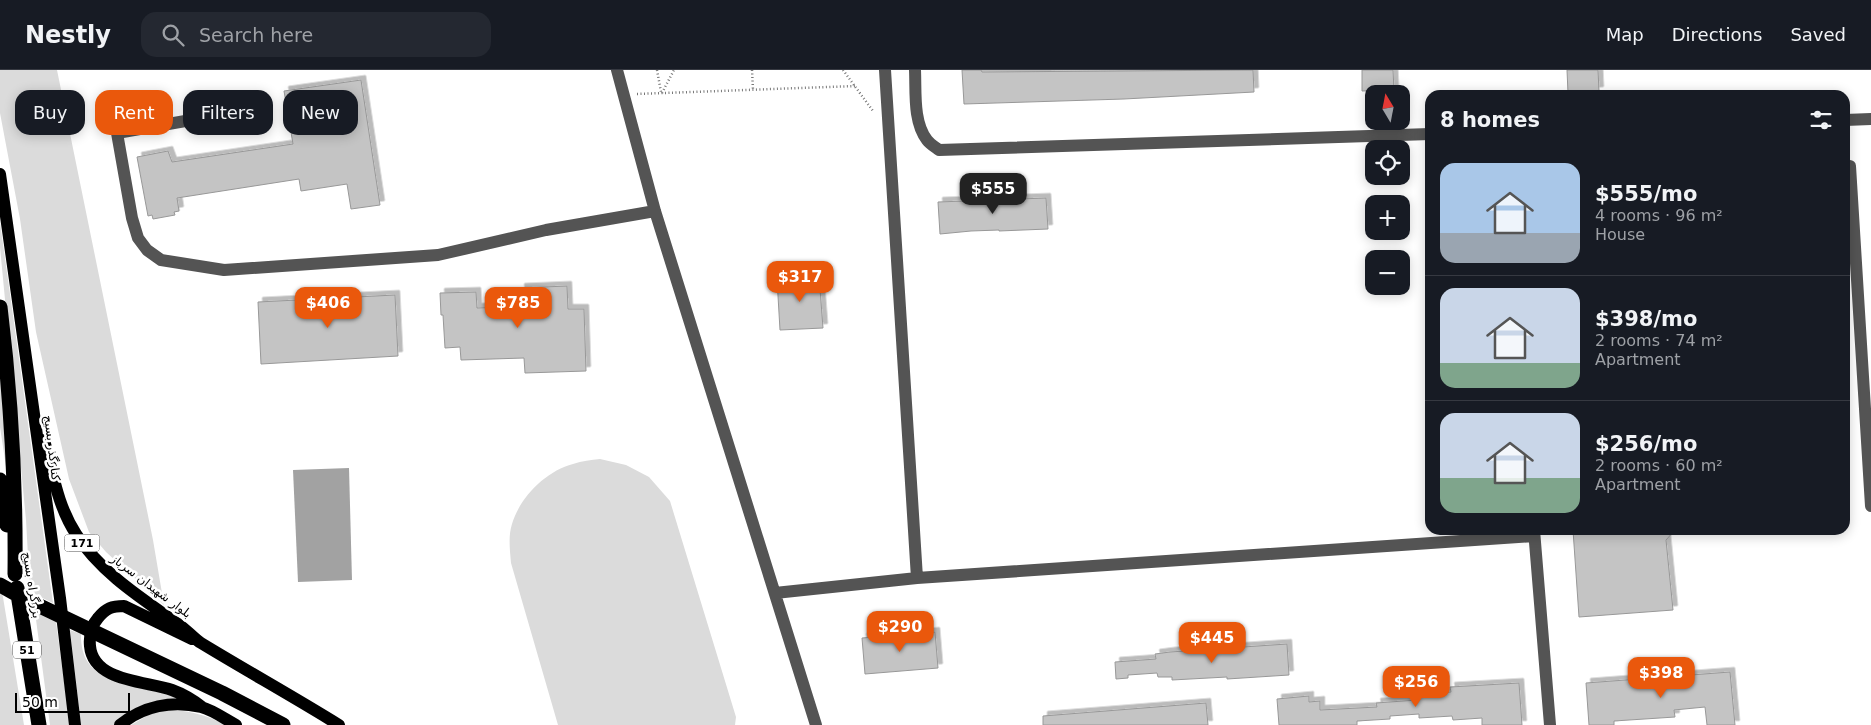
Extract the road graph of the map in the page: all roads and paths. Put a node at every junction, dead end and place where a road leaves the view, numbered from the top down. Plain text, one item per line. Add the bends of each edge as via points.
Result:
1 (617, 70) edge
2 (657, 70) edge
3 (674, 70) edge
4 (752, 70) edge
5 (843, 70) edge
6 (885, 70) edge
7 (915, 70) edge
8 (855, 86) junction
9 (753, 90) junction
10 (661, 93) junction
11 (624, 94) junction
12 (1871, 119) edge
13 (1850, 120) edge
14 (183, 121) edge
15 (889, 131) junction
16 (1425, 134) edge
17 (1850, 166) dead end
18 (0, 174) edge
19 (655, 211) junction
20 (0, 307) edge
21 (32, 399) junction
22 (0, 480) edge
23 (1871, 506) edge
24 (1507, 535) edge
25 (1534, 535) edge
26 (15, 574) junction
27 (918, 578) junction
28 (0, 584) edge
29 (775, 593) junction
30 (199, 642) junction
31 (202, 707) junction
32 (39, 725) edge
33 (75, 725) edge
34 (120, 725) edge
35 (236, 725) edge
36 (283, 725) edge
37 (339, 725) edge
38 (816, 725) edge
39 (1550, 725) edge

1 - 11 lane
2 - 10 path
3 - 10 path
4 - 9 path
5 - 8 path
6 - 15 lane
7 - 16 lane via 922,130 928,141 939,150
8 - 9 path
8 - 15 path
9 - 10 path
10 - 11 path
11 - 19 lane
12 - 13 lane
14 - 19 lane via 117,133 138,238 160,260 224,270 438,255 546,230
15 - 27 lane
17 - 23 lane
18 - 21 main road, کنارگذر بسیج
19 - 29 lane
20 - 26 highway via 9,380 16,524
21 - 30 main road, بلوار شهیدان سرباز / 171 via 60,500 76,534 100,565
21 - 33 main road, کنارگذر بسیج
22 - 26 highway, بزرگراه بسیج / 51
24 - 27 lane
25 - 39 lane
26 - 32 highway, بزرگراه بسیج / 51
27 - 29 lane
28 - 36 highway
29 - 38 lane
30 - 31 main road via 124,606 104,610 89,636 90,651 101,668 121,678 172,690
30 - 37 main road, بلوار شهیدان سرباز / 171
31 - 34 main road via 157,706 130,716
31 - 35 main road

